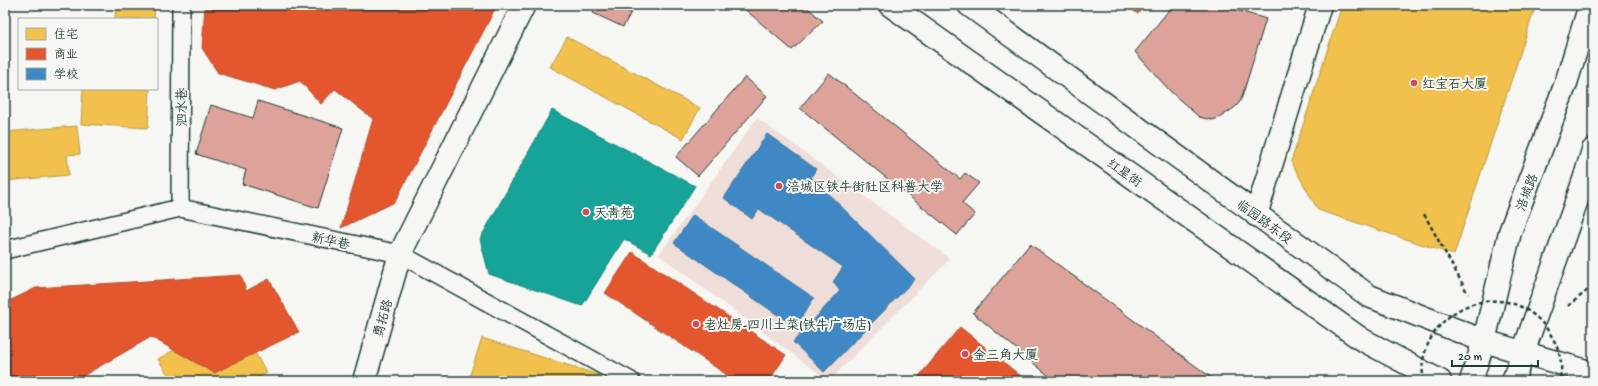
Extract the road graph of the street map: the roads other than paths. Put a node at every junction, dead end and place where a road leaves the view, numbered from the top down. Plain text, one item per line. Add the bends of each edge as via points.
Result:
1 (181, 5) edge
2 (524, 5) edge
3 (890, 5) edge
4 (969, 5) edge
5 (1320, 5) edge
6 (1590, 5) edge
7 (1593, 150) edge
8 (180, 208) junction
9 (1256, 215) junction
10 (5, 250) edge
11 (400, 254) junction
12 (1484, 341) junction
13 (1523, 352) junction
14 (1593, 373) edge
15 (364, 381) edge
16 (631, 381) edge
17 (1440, 381) edge
18 (1471, 381) edge
19 (1513, 381) edge

1 - 8 lane, 泗水巷
2 - 11 main road, 勇拓路
3 - 17 main road, 红星街 via 1361,339
4 - 9 main road, 临园路东段
5 - 9 main road
6 - 12 main road, 涪城路 via 1566,83 1510,232
7 - 13 main road
8 - 10 lane, 新华巷
8 - 11 lane, 新华巷
9 - 12 main road, 临园路东段 via 1368,296
11 - 15 main road, 勇拓路
11 - 16 lane, 新华巷
12 - 13 main road, 临园路东段
12 - 18 main road, 涪城路
13 - 14 main road, 临园路东段
13 - 19 main road

